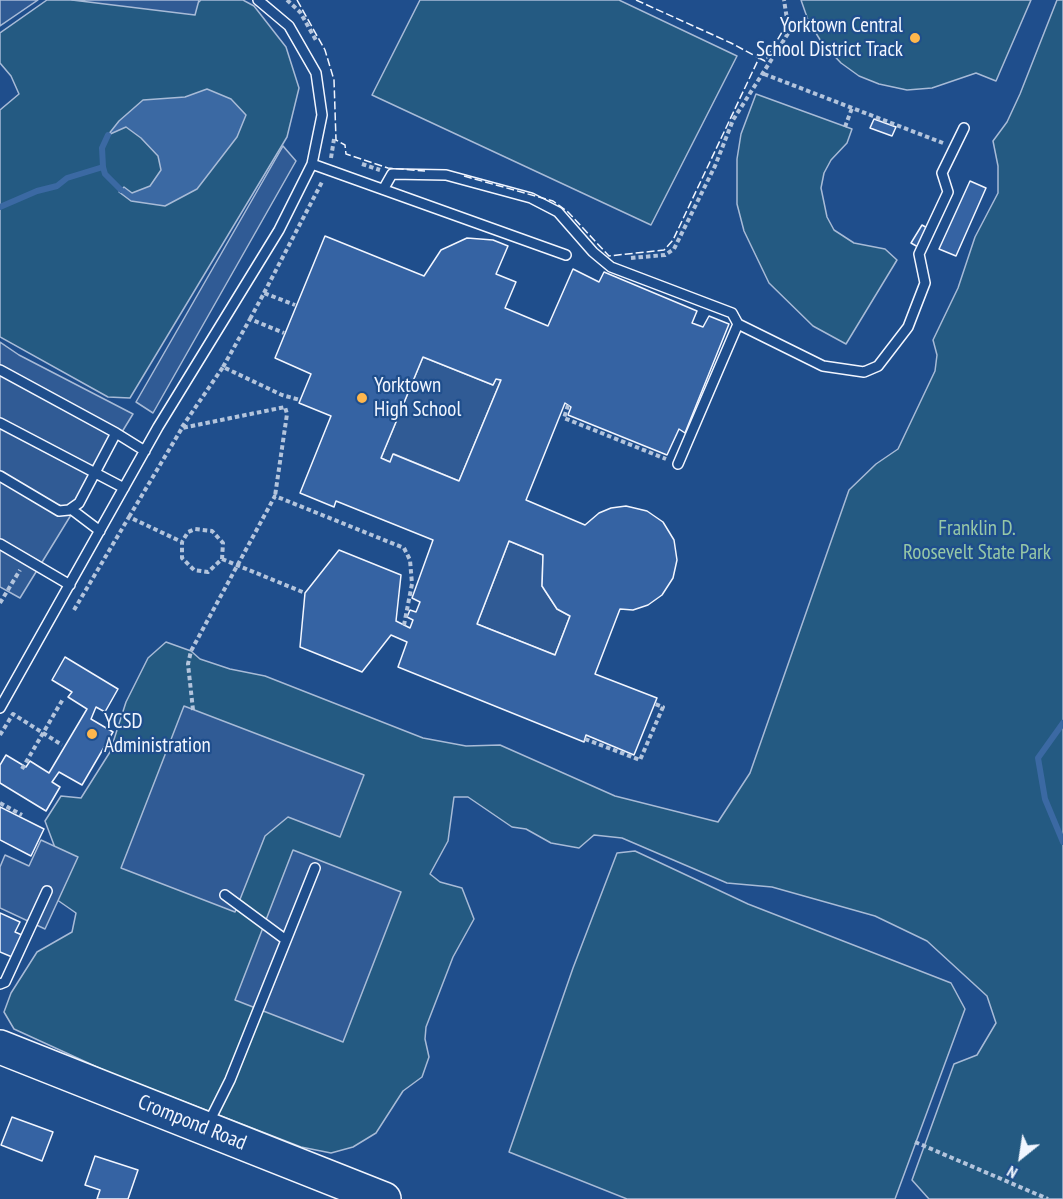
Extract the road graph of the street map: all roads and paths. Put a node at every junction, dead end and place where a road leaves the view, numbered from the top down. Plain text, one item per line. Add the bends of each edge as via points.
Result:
1 (258, 0) edge
2 (784, 0) edge
3 (764, 74) junction
4 (852, 108) junction
5 (845, 127) dead end
6 (964, 128) dead end
7 (954, 147) junction
8 (312, 164) junction
9 (384, 188) junction
10 (566, 255) dead end
11 (611, 267) junction
12 (296, 305) dead end
13 (250, 319) junction
14 (738, 324) junction
15 (284, 333) dead end
16 (223, 367) junction
17 (0, 370) edge
18 (282, 395) junction
19 (300, 400) dead end
20 (568, 405) dead end
21 (285, 406) junction
22 (0, 423) edge
23 (182, 428) junction
24 (116, 434) junction
25 (145, 451) junction
26 (678, 464) joint
27 (96, 472) junction
28 (0, 476) edge
29 (124, 489) junction
30 (275, 496) junction
31 (71, 509) junction
32 (129, 517) junction
33 (100, 531) junction
34 (182, 542) junction
35 (0, 544) edge
36 (26, 559) junction
37 (222, 559) junction
38 (236, 565) junction
39 (70, 585) junction
40 (305, 593) dead end
41 (0, 603) edge
42 (71, 616) dead end
43 (404, 625) dead end
44 (63, 699) dead end
45 (655, 704) dead end
46 (18, 705) dead end
47 (0, 708) edge
48 (193, 710) dead end
49 (13, 714) junction
50 (43, 732) junction
51 (0, 735) edge
52 (585, 739) dead end
53 (62, 745) dead end
54 (22, 768) dead end
55 (0, 803) edge
56 (22, 815) dead end
57 (315, 868) dead end
58 (47, 891) dead end
59 (225, 895) dead end
60 (286, 940) junction
61 (0, 984) edge
62 (0, 1047) edge
63 (206, 1129) junction
64 (915, 1142) dead end
65 (384, 1199) edge
66 (1048, 1199) edge

1 - 8 lane via 289,26 316,73 322,115
2 - 3 path via 789,32
3 - 4 path
3 - 11 path via 733,120 674,249 665,255 615,260
4 - 5 path
4 - 7 path
6 - 7 lane
7 - 14 lane via 942,173 948,192 919,254 925,283 908,327 878,366 864,372 823,366
8 - 9 lane
8 - 25 lane via 279,230
9 - 10 lane
9 - 11 lane via 392,174 446,176 531,198 558,212
11 - 14 lane via 732,313
12 - 13 path via 264,292
13 - 15 path
13 - 16 path
14 - 26 lane
16 - 18 path
16 - 23 path
17 - 24 lane
18 - 19 path
18 - 21 path
20 - 26 path via 564,418
21 - 23 path
21 - 30 path
22 - 27 lane
23 - 32 path
24 - 25 lane
24 - 27 lane
25 - 29 lane
27 - 29 lane
27 - 31 lane via 79,503
28 - 31 lane via 59,511
29 - 33 lane
30 - 38 path
30 - 43 path via 404,548 410,560 412,584
31 - 33 lane
32 - 34 path
32 - 42 path
33 - 39 lane
34 - 37 path via 182,558 194,570 208,572
34 - 37 path via 188,532 212,531 223,543
35 - 36 lane
36 - 39 lane
36 - 41 path
37 - 38 path
38 - 40 path
38 - 48 path via 191,651
39 - 47 lane
44 - 50 path
45 - 52 path via 663,707 640,760
46 - 49 path
49 - 50 path
49 - 51 path
50 - 53 path
50 - 54 path
55 - 56 path
57 - 60 lane
58 - 61 lane via 5,982
59 - 60 lane
60 - 63 lane via 230,1080
62 - 63 highway, Crompond Road
63 - 65 highway, Crompond Road
64 - 66 path

